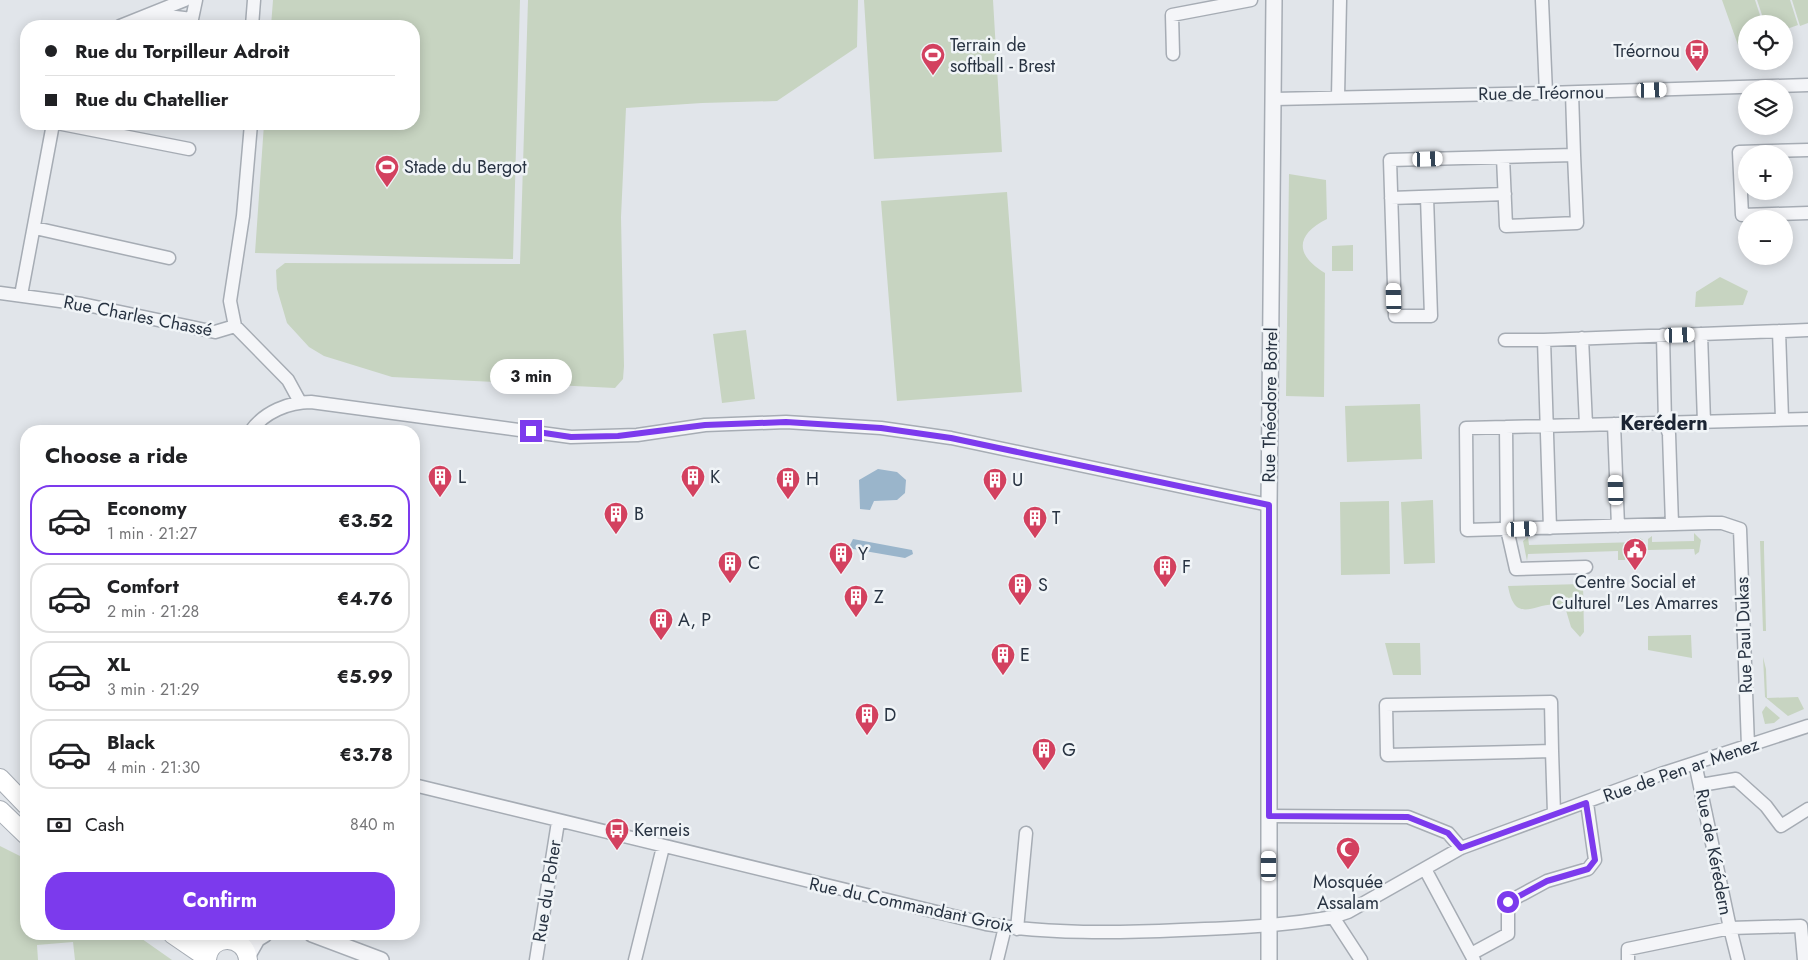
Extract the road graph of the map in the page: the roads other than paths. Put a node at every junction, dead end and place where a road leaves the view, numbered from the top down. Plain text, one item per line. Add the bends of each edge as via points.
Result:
1 (184, 0) edge
2 (196, 0) edge
3 (254, 0) edge
4 (1251, 0) edge
5 (1274, 0) edge
6 (1339, 0) edge
7 (1542, 0) edge
8 (1211, 4) edge
9 (151, 14) junction
10 (136, 20) edge
11 (252, 20) edge
12 (1173, 54) dead end
13 (1808, 85) edge
14 (1572, 93) junction
15 (1546, 94) junction
16 (1338, 97) junction
17 (1274, 99) junction
18 (52, 130) edge
19 (92, 130) edge
20 (250, 130) edge
21 (189, 149) dead end
22 (1808, 150) edge
23 (1574, 155) junction
24 (1503, 157) junction
25 (1505, 194) junction
26 (1428, 197) junction
27 (1391, 198) junction
28 (1808, 213) edge
29 (35, 228) junction
30 (169, 258) dead end
31 (0, 293) edge
32 (21, 295) junction
33 (235, 326) junction
34 (1808, 330) edge
35 (1779, 331) junction
36 (1701, 334) junction
37 (1663, 336) junction
38 (1582, 338) junction
39 (1505, 340) dead end
40 (1544, 340) junction
41 (300, 402) junction
42 (1808, 419) edge
43 (1782, 420) junction
44 (1704, 422) junction
45 (1665, 423) junction
46 (1614, 424) junction
47 (256, 425) edge
48 (1586, 425) junction
49 (1547, 426) junction
50 (1506, 427) junction
51 (1269, 505) junction
52 (1672, 524) junction
53 (1618, 526) junction
54 (1550, 528) junction
55 (1508, 529) junction
56 (1586, 568) dead end
57 (1808, 726) edge
58 (1748, 746) junction
59 (1552, 751) junction
60 (1696, 763) junction
61 (0, 778) edge
62 (1701, 785) junction
63 (420, 787) edge
64 (20, 799) edge
65 (1586, 803) junction
66 (1808, 809) edge
67 (0, 810) edge
68 (1554, 813) junction
69 (1269, 816) junction
70 (558, 822) junction
71 (20, 829) edge
72 (1026, 833) dead end
73 (663, 847) junction
74 (1461, 848) junction
75 (1425, 869) junction
76 (1333, 917) junction
77 (1269, 925) junction
78 (1011, 928) junction
79 (1730, 928) junction
80 (180, 940) edge
81 (223, 940) edge
82 (231, 940) edge
83 (257, 940) edge
84 (328, 940) edge
85 (1628, 955) edge
86 (1473, 957) edge
87 (248, 958) edge
88 (207, 959) edge
89 (1736, 959) edge
90 (381, 960) edge
91 (536, 960) edge
92 (635, 960) edge
93 (997, 960) edge
94 (1269, 960) edge
95 (1361, 960) edge
96 (1804, 960) edge

1 - 9 street
2 - 9 street via 192,19
3 - 11 street
4 - 8 street
5 - 17 street, Rue Théodore Botrel
6 - 16 street
7 - 15 street
8 - 12 street via 1172,16
9 - 10 street
13 - 14 street, Rue de Tréornou
14 - 15 street, Rue de Tréornou
14 - 23 street
15 - 16 street, Rue de Tréornou
16 - 17 street, Rue de Tréornou
17 - 51 street, Rue Théodore Botrel
18 - 29 street
19 - 21 street
20 - 33 street via 241,231 230,301
22 - 28 street via 1740,152 1742,215
23 - 24 street
23 - 25 street via 1577,223 1506,226
24 - 25 street
24 - 27 street via 1390,160
25 - 26 street
26 - 27 street
26 - 27 street via 1431,316 1395,316
29 - 30 street
29 - 32 street
31 - 32 street, Rue Charles Chassé
32 - 33 street, Rue Charles Chassé via 82,304 215,332
33 - 41 street, Rue Charles Chassé via 288,380
34 - 35 street
35 - 36 street
35 - 43 street
36 - 37 street
36 - 44 street
37 - 38 street
37 - 45 street
38 - 40 street
38 - 48 street
39 - 40 street
40 - 49 street
41 - 47 street via 288,404
41 - 51 street via 571,437 637,435 736,423 793,422 881,428 951,438
42 - 43 street
43 - 44 street
44 - 45 street
45 - 46 street
45 - 52 street via 1669,434
46 - 48 street
46 - 53 street
48 - 49 street
49 - 50 street
49 - 54 street
50 - 55 street
50 - 55 street via 1466,428 1468,530
51 - 69 street, Rue Théodore Botrel
52 - 53 street
52 - 58 street, Rue Paul Dukas via 1722,523 1740,529
53 - 54 street
54 - 55 street
55 - 56 street via 1516,569
57 - 58 street, Rue de Pen ar Menez
58 - 60 street, Rue de Pen ar Menez
59 - 59 street via 1387,754 1386,705 1551,702
59 - 68 street
60 - 62 street, Rue de Kérédern
60 - 65 street, Rue de Pen ar Menez
61 - 64 main road
62 - 66 street via 1736,779 1766,806 1781,826
62 - 79 street, Rue de Kérédern
63 - 70 street, Rue du Commandant Groix
65 - 68 street, Rue de Pen ar Menez
65 - 86 street via 1595,860 1588,869 1547,881 1508,902 1508,934
67 - 71 main road
68 - 74 street, Rue de Pen ar Menez
69 - 74 street via 1408,817 1448,833
69 - 77 street, Rue Théodore Botrel
70 - 73 street, Rue du Commandant Groix
70 - 91 street, Rue du Poher
72 - 78 street
73 - 78 street, Rue du Commandant Groix via 957,919
73 - 92 street
74 - 75 street, Rue du Commandant Groix
75 - 76 street, Rue du Commandant Groix via 1348,912
75 - 86 street
76 - 77 street, Rue du Commandant Groix
76 - 95 street
77 - 78 street, Rue du Commandant Groix via 1128,932
77 - 94 street, Rue Théodore Botrel
78 - 93 street
79 - 85 street, Rue de Kérédern
79 - 89 street
79 - 96 street via 1801,926
80 - 88 main road
81 - 88 main road via 210,948
82 - 87 main road via 240,944
83 - 87 street
84 - 90 street

